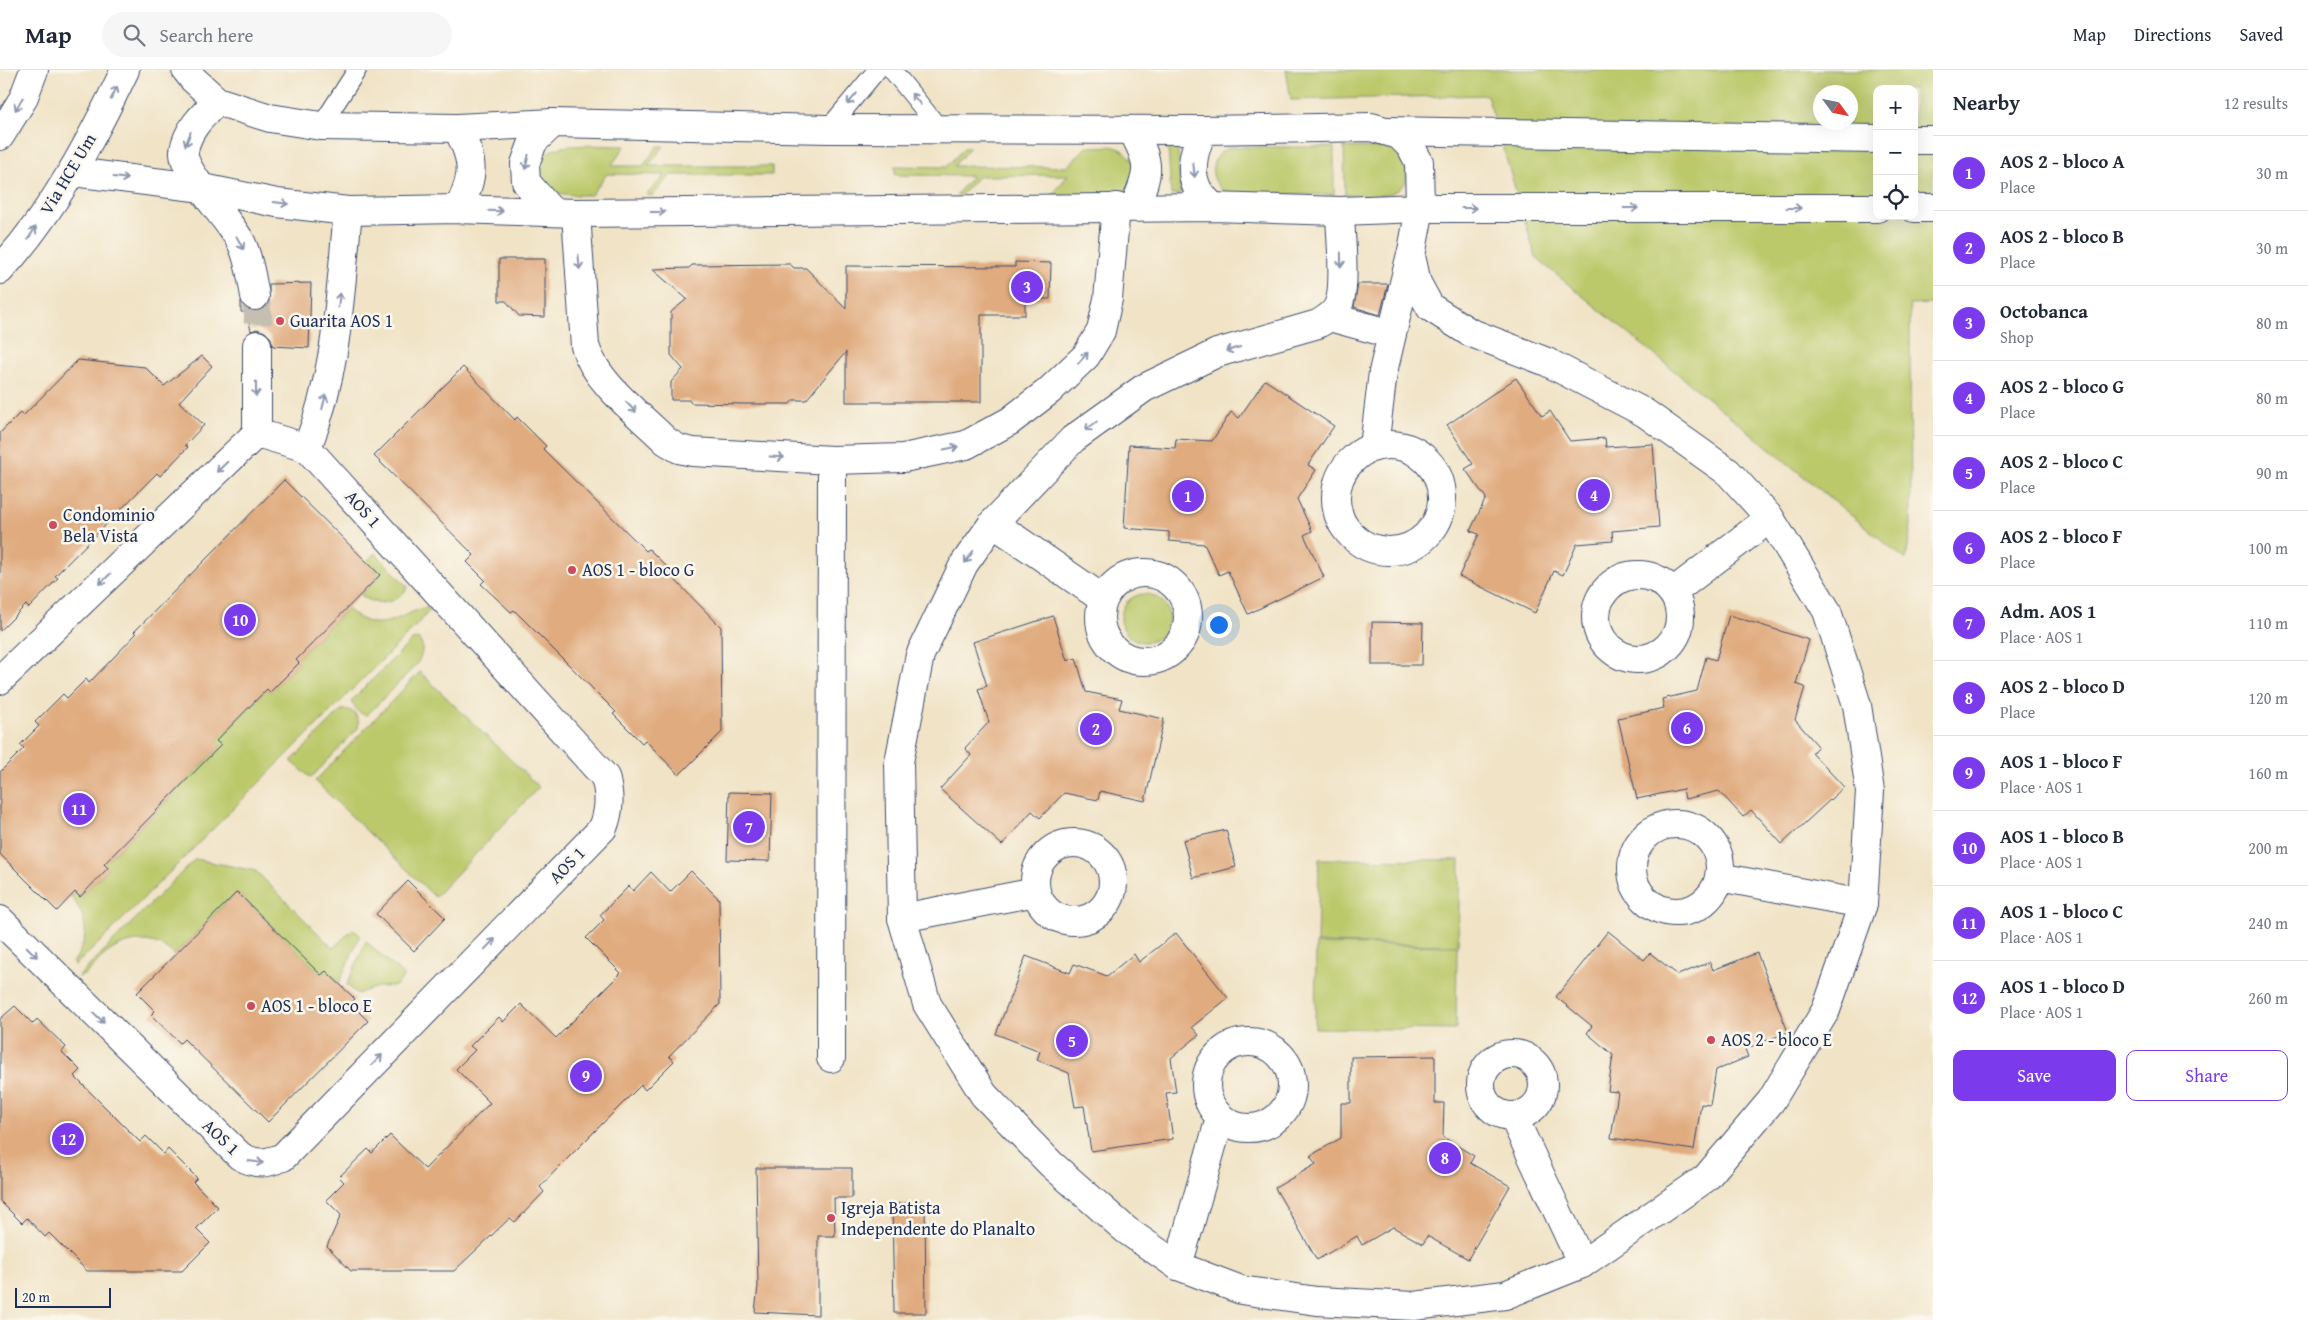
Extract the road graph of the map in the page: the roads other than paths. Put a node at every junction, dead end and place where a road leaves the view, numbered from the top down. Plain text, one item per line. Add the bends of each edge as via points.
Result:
1 (34, 70) edge
2 (125, 70) edge
3 (186, 70) edge
4 (357, 70) edge
5 (877, 70) edge
6 (892, 70) edge
7 (216, 100) junction
8 (553, 123) junction
9 (321, 126) junction
10 (457, 128) junction
11 (940, 128) junction
12 (828, 129) junction
13 (1132, 130) junction
14 (1203, 130) junction
15 (1384, 131) junction
16 (0, 136) edge
17 (1873, 140) edge
18 (1918, 140) edge
19 (1933, 140) edge
20 (73, 172) junction
21 (203, 188) junction
22 (1125, 207) junction
23 (1212, 207) junction
24 (1420, 208) junction
25 (1873, 208) edge
26 (1918, 208) edge
27 (1933, 208) edge
28 (458, 210) junction
29 (348, 211) junction
30 (1340, 211) junction
31 (564, 212) junction
32 (1411, 256) junction
33 (0, 270) edge
34 (255, 296) tunnel mouth
35 (1330, 317) junction
36 (1391, 334) junction
37 (257, 345) tunnel mouth
38 (257, 433) junction
39 (1374, 447) dead end
40 (307, 448) junction
41 (832, 460) junction
42 (1770, 518) junction
43 (993, 523) junction
44 (1673, 592) dead end
45 (1103, 599) dead end
46 (0, 680) edge
47 (1719, 877) dead end
48 (1036, 892) dead end
49 (1863, 904) junction
50 (902, 918) junction
51 (0, 920) edge
52 (830, 1058) dead end
53 (1512, 1116) dead end
54 (1220, 1118) dead end
55 (1582, 1264) junction
56 (1178, 1266) junction

1 -> 16 street via 23,99
20 -> 2 street, Via HCE Um
3 - 7 street
4 - 9 lane
5 -> 12 lane
11 -> 6 lane
7 - 9 street via 270,118
7 -> 21 street via 188,135 183,153 189,171
8 - 10 street
8 - 12 street
8 -> 31 street via 533,142 525,164 526,182
9 - 10 street
10 - 28 street via 469,150 471,170 467,191
11 - 12 street
11 - 13 street
13 - 14 street
13 - 22 street via 1144,152 1147,168 1144,184
14 - 15 street via 1371,127
14 -> 23 street via 1194,150 1193,168 1197,188
15 - 17 street
15 - 24 street via 1399,135 1419,162
18 - 19 street
20 -> 21 street
33 -> 20 street, Via HCE Um via 26,242
21 -> 29 street via 277,203
21 -> 34 street via 242,244
22 - 23 street
31 -> 22 street
41 -> 22 street via 903,458 966,444 1010,420 1049,392 1086,356 1101,331
23 - 30 street
24 -> 25 street
24 - 30 street
24 - 32 street
26 - 27 street
28 - 29 street
28 -> 31 street
40 -> 29 street via 320,415 333,362
30 -> 35 street via 1342,292
31 -> 41 street via 589,361 599,375 666,441 679,449 693,452
32 - 36 street
32 - 42 street via 1416,283 1430,307 1469,332 1547,362 1645,413 1728,472
35 - 36 street
35 -> 43 street via 1318,324 1217,353 1144,388 1073,439
36 - 39 street
37 -> 38 street
38 - 40 street
38 -> 46 street
51 -> 40 street, AOS 1 via 240,1156 252,1163 268,1163 283,1157 603,828 609,813 605,777
41 - 52 street
42 - 44 street
42 - 49 street via 1827,610 1857,705 1870,791
43 - 45 street
43 -> 50 street via 964,564 920,655 899,762
47 - 49 street
48 - 50 street
49 - 55 street via 1826,1010 1771,1101 1706,1178
50 - 56 street via 927,1004 984,1095 1051,1164 1126,1230
53 - 55 street
54 - 56 street
55 - 56 street via 1505,1296 1414,1306 1317,1301 1241,1290

